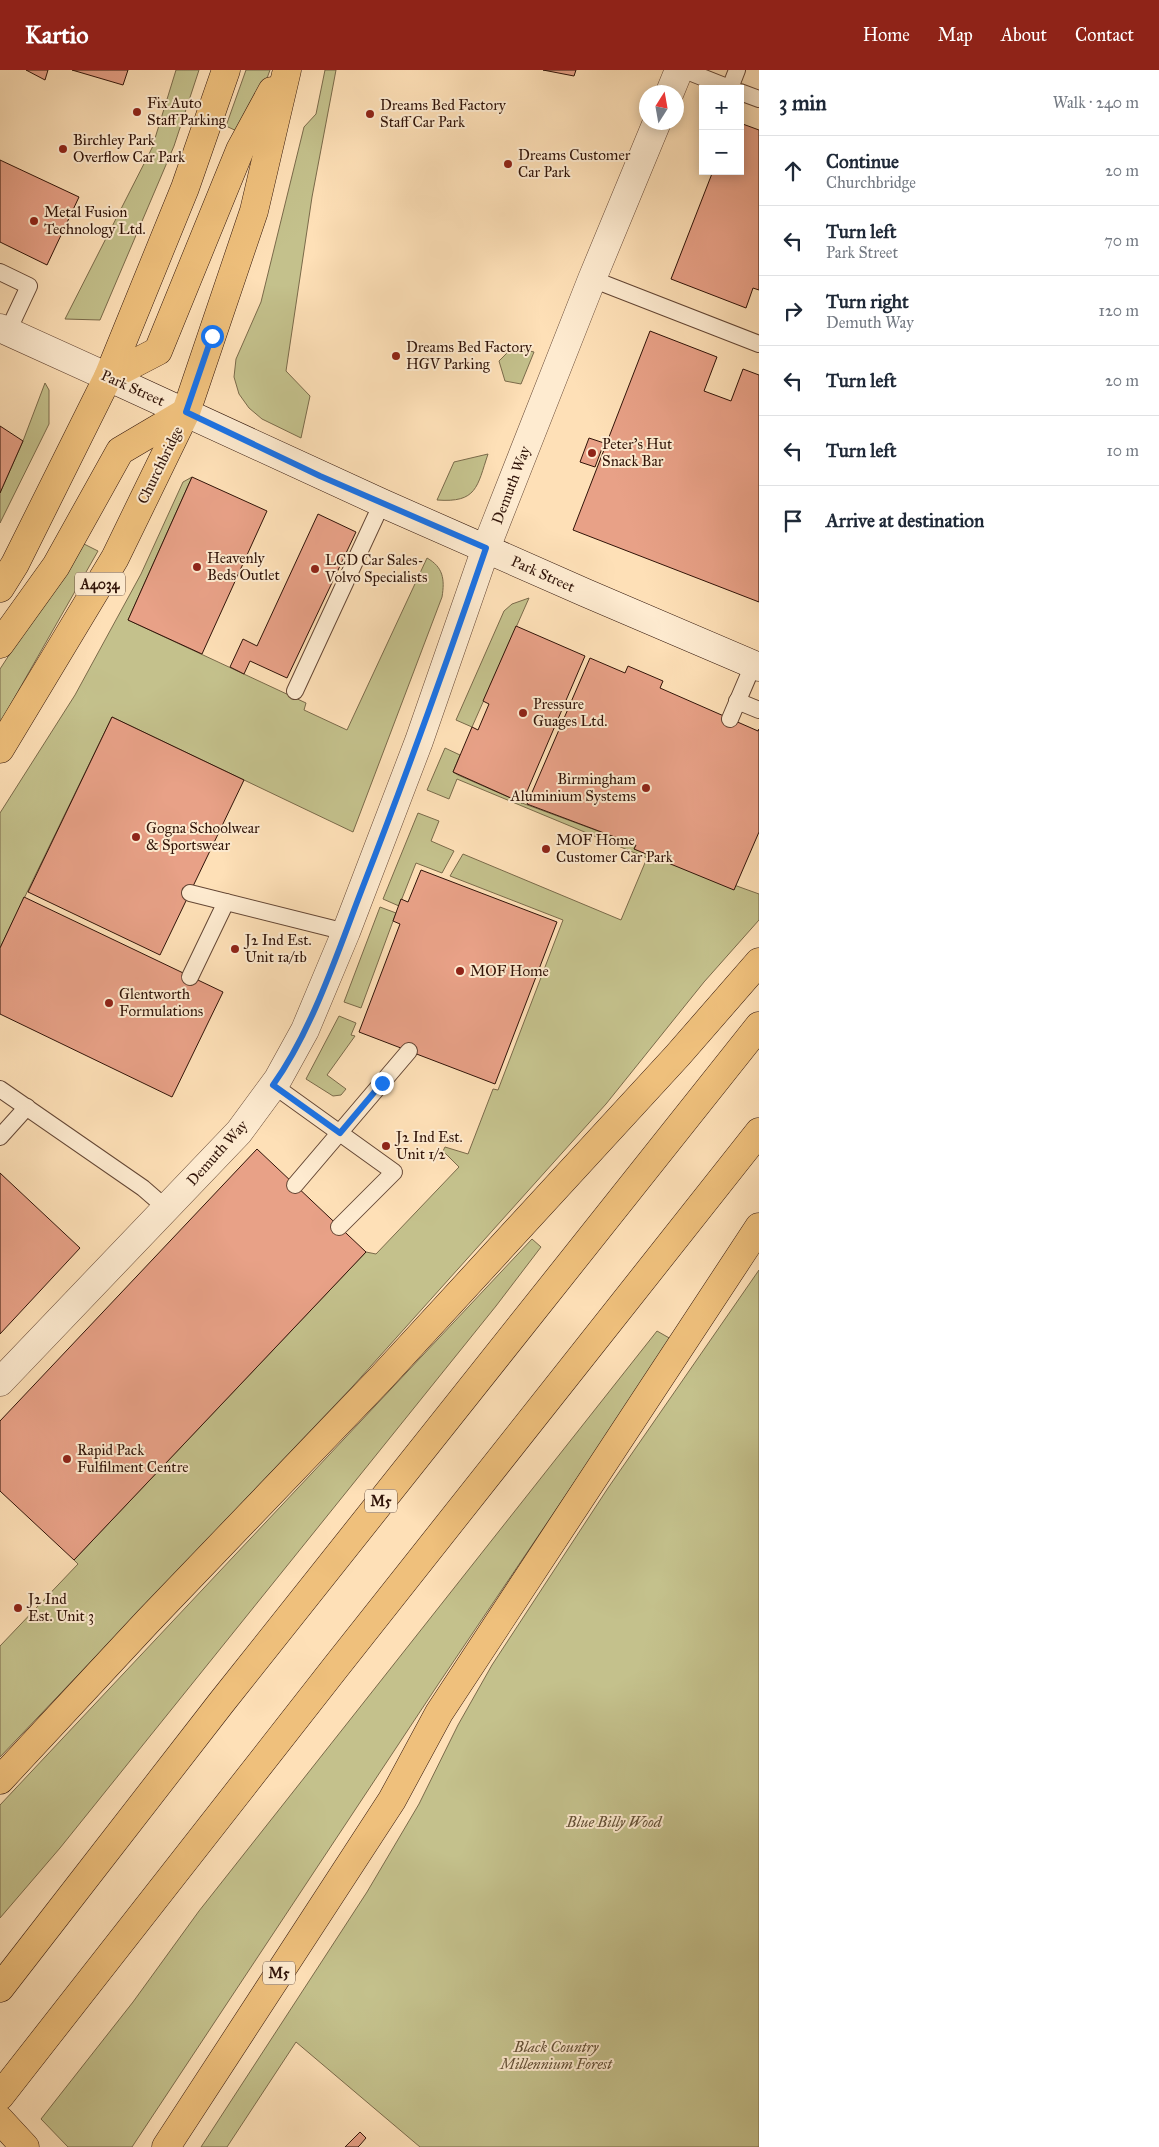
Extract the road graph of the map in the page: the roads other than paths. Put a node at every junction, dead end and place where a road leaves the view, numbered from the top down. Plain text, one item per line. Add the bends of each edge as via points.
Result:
1 (226, 70) edge
2 (283, 70) edge
3 (287, 70) edge
4 (679, 70) edge
5 (684, 70) edge
6 (737, 70) edge
7 (673, 85) edge
8 (722, 85) edge
9 (735, 85) edge
10 (744, 94) edge
11 (759, 99) edge
12 (654, 130) edge
13 (0, 272) edge
14 (592, 279) junction
15 (4, 330) edge
16 (759, 344) edge
17 (108, 377) junction
18 (186, 412) junction
19 (382, 503) junction
20 (486, 548) junction
21 (0, 588) edge
22 (0, 644) edge
23 (756, 666) edge
24 (295, 691) dead end
25 (738, 701) junction
26 (759, 710) edge
27 (730, 719) dead end
28 (0, 749) edge
29 (190, 893) dead end
30 (226, 902) junction
31 (346, 932) junction
32 (759, 962) edge
33 (190, 976) dead end
34 (759, 1026) edge
35 (409, 1051) dead end
36 (273, 1085) junction
37 (0, 1089) edge
38 (27, 1107) junction
39 (759, 1132) edge
40 (340, 1133) junction
41 (0, 1137) edge
42 (296, 1185) dead end
43 (166, 1208) junction
44 (339, 1227) dead end
45 (759, 1227) edge
46 (0, 1382) edge
47 (0, 1780) edge
48 (4, 1983) edge
49 (0, 2096) edge
50 (0, 2120) edge
51 (25, 2147) edge
52 (166, 2147) edge

1 - 17 main road via 185,188
2 - 17 main road via 240,150 158,351
3 - 18 main road, Churchbridge / A4034 via 254,211
4 - 7 street
5 - 8 lane
6 - 9 lane
10 - 11 lane
12 - 14 street, Demuth Way
13 - 15 lane via 29,286
14 - 16 lane
14 - 20 street, Demuth Way
15 - 17 street, Park Street
17 - 18 street, Park Street
17 - 21 main road
18 - 19 street, Park Street
18 - 22 main road via 120,451 56,566
18 - 28 main road, Churchbridge / A4034 via 116,558
19 - 20 street, Park Street
19 - 24 lane via 327,606
20 - 23 street, Park Street
20 - 31 street, Demuth Way via 421,734
23 - 25 lane
25 - 26 lane
25 - 27 lane
29 - 30 lane
30 - 31 lane
30 - 33 lane
31 - 36 street, Demuth Way via 305,1030
32 - 47 main road via 389,1370 148,1620
34 - 48 main road, M5 via 221,1702
35 - 40 lane
36 - 40 lane
36 - 43 street, Demuth Way via 239,1132
37 - 38 lane
38 - 41 lane
38 - 43 lane via 143,1188
39 - 49 main road
40 - 42 lane
40 - 44 lane via 394,1172
43 - 46 street, Demuth Way
45 - 52 main road, M5 via 439,1713 392,1800
50 - 51 main road

